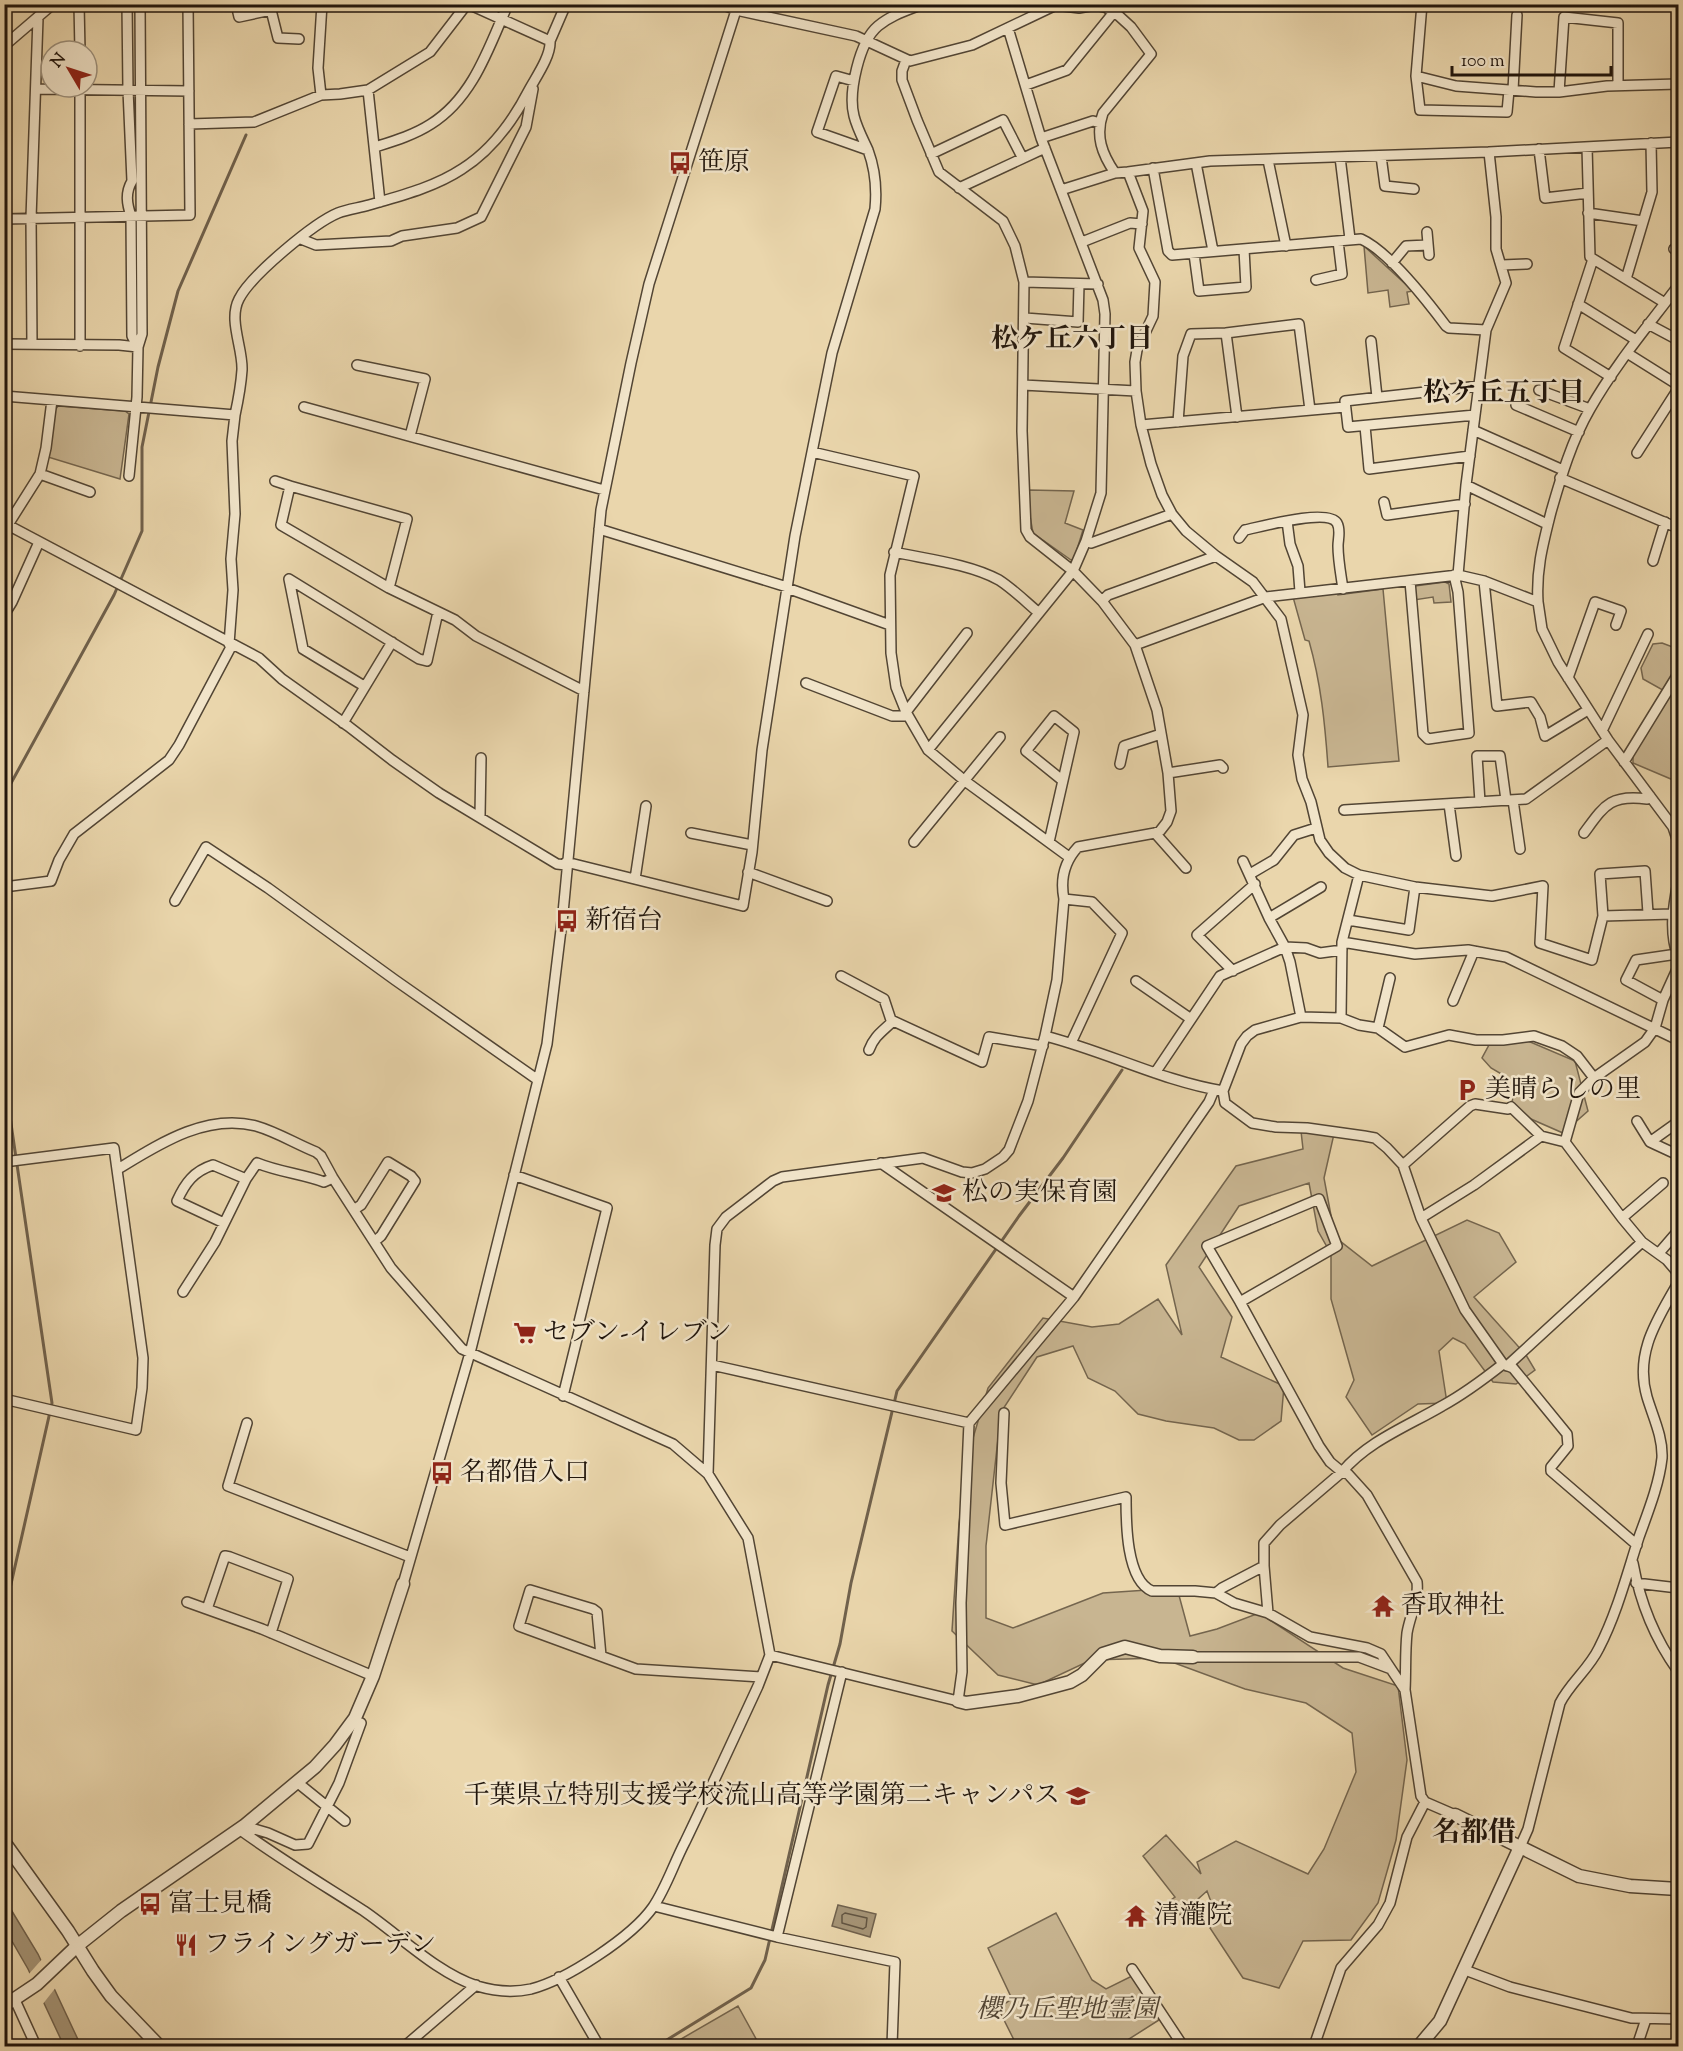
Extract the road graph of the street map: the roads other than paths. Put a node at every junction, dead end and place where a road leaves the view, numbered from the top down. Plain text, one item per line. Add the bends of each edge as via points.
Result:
1 (53, 4) edge
2 (79, 4) edge
3 (127, 4) edge
4 (140, 4) edge
5 (188, 4) edge
6 (236, 4) edge
7 (322, 4) edge
8 (468, 4) edge
9 (508, 4) edge
10 (566, 4) edge
11 (721, 4) edge
12 (923, 4) edge
13 (1422, 4) edge
14 (737, 7) edge
15 (1114, 12) junction
16 (1517, 15) dead end
17 (39, 18) junction
18 (502, 19) junction
19 (1008, 28) junction
20 (80, 39) edge
21 (299, 39) dead end
22 (550, 41) junction
23 (867, 41) junction
24 (4, 46) edge
25 (906, 60) junction
26 (1416, 76) junction
27 (534, 81) junction
28 (854, 81) junction
29 (1678, 84) edge
30 (1026, 85) junction
31 (1618, 85) junction
32 (37, 89) joint
33 (99, 89) edge
34 (128, 90) junction
35 (368, 90) junction
36 (1511, 90) junction
37 (140, 91) junction
38 (189, 91) junction
39 (1558, 92) junction
40 (321, 95) junction
41 (80, 99) edge
42 (1100, 123) junction
43 (189, 124) junction
44 (1041, 138) junction
45 (1678, 142) edge
46 (1651, 143) junction
47 (375, 147) junction
48 (1587, 147) junction
49 (1045, 148) junction
50 (1539, 149) junction
51 (868, 150) junction
52 (1489, 152) junction
53 (931, 154) junction
54 (1381, 156) junction
55 (1340, 157) junction
56 (1022, 158) junction
57 (1268, 160) junction
58 (1196, 163) junction
59 (1153, 168) junction
60 (1128, 172) junction
61 (1116, 173) junction
62 (959, 188) junction
63 (1414, 189) dead end
64 (1061, 190) junction
65 (1588, 194) junction
66 (380, 202) junction
67 (1588, 213) junction
68 (135, 216) junction
69 (80, 217) junction
70 (31, 218) junction
71 (4, 219) edge
72 (1643, 221) junction
73 (1142, 224) junction
74 (1427, 232) dead end
75 (301, 239) junction
76 (1350, 239) junction
77 (1338, 241) junction
78 (1082, 242) junction
79 (1286, 246) junction
80 (1244, 249) junction
81 (1213, 251) junction
82 (1194, 254) junction
83 (1593, 259) junction
84 (1392, 263) junction
85 (1527, 264) dead end
86 (1502, 265) junction
87 (1626, 279) junction
88 (1316, 280) dead end
89 (1024, 282) junction
90 (1079, 284) junction
91 (1098, 284) junction
92 (1678, 286) edge
93 (1665, 303) junction
94 (1578, 304) junction
95 (1025, 318) junction
96 (1648, 324) junction
97 (1486, 330) junction
98 (1226, 333) junction
99 (1636, 340) junction
100 (1678, 340) edge
101 (1371, 341) dead end
102 (4, 344) edge
103 (32, 344) junction
104 (80, 346) junction
105 (138, 347) junction
106 (1627, 353) junction
107 (357, 365) dead end
108 (1611, 377) junction
109 (1023, 385) junction
110 (1479, 386) junction
111 (1678, 387) edge
112 (1104, 389) junction
113 (1539, 390) dead end
114 (1136, 391) junction
115 (4, 396) edge
116 (1377, 397) junction
117 (52, 400) junction
118 (1516, 405) dead end
119 (136, 406) junction
120 (304, 407) dead end
121 (1345, 407) junction
122 (1590, 409) junction
123 (1310, 410) junction
124 (236, 415) junction
125 (1475, 415) junction
126 (1237, 417) junction
127 (1178, 422) junction
128 (1141, 425) junction
129 (1365, 426) junction
130 (1473, 430) junction
131 (1579, 432) junction
132 (410, 436) junction
133 (812, 452) junction
134 (1637, 453) dead end
135 (1470, 456) junction
136 (40, 474) junction
137 (1562, 474) junction
138 (129, 476) dead end
139 (275, 481) dead end
140 (1466, 485) junction
141 (290, 486) junction
142 (604, 490) junction
143 (90, 492) dead end
144 (1384, 502) dead end
145 (1465, 504) junction
146 (1172, 514) junction
147 (1287, 521) junction
148 (1665, 522) junction
149 (1547, 524) junction
150 (6, 526) edge
151 (1678, 528) edge
152 (599, 530) junction
153 (1239, 538) dead end
154 (1086, 541) junction
155 (39, 542) junction
156 (894, 552) junction
157 (1216, 556) junction
158 (1653, 561) dead end
159 (1072, 571) junction
160 (1456, 575) junction
161 (1410, 581) junction
162 (1484, 581) junction
163 (787, 587) junction
164 (389, 588) junction
165 (1343, 589) junction
166 (1300, 592) junction
167 (1266, 597) junction
168 (1102, 601) junction
169 (1538, 602) junction
170 (438, 612) junction
171 (1039, 613) junction
172 (4, 615) edge
173 (1616, 624) dead end
174 (890, 625) junction
175 (967, 633) dead end
176 (1648, 634) dead end
177 (392, 642) junction
178 (231, 644) junction
179 (1135, 645) junction
180 (1678, 674) edge
181 (1568, 678) junction
182 (806, 683) dead end
183 (364, 686) junction
184 (584, 690) junction
185 (1588, 710) junction
186 (906, 714) junction
187 (343, 723) junction
188 (1602, 731) junction
189 (1161, 734) junction
190 (1000, 737) dead end
191 (1608, 740) junction
192 (928, 750) junction
193 (481, 758) dead end
194 (1624, 762) junction
195 (1120, 764) dead end
196 (1222, 768) dead end
197 (1168, 773) junction
198 (1062, 780) junction
199 (965, 781) junction
200 (1650, 796) junction
201 (1509, 800) junction
202 (1480, 802) junction
203 (1449, 804) junction
204 (646, 806) dead end
205 (1344, 810) dead end
206 (480, 816) junction
207 (1316, 828) junction
208 (691, 833) dead end
209 (1155, 833) junction
210 (1584, 834) dead end
211 (914, 842) dead end
212 (1049, 842) junction
213 (1678, 842) edge
214 (753, 845) junction
215 (1520, 849) dead end
216 (1456, 856) dead end
217 (1069, 857) junction
218 (1243, 861) dead end
219 (566, 864) junction
220 (1186, 868) dead end
221 (748, 872) junction
222 (1250, 874) junction
223 (1359, 875) junction
224 (635, 879) junction
225 (1678, 882) edge
226 (1255, 884) junction
227 (1321, 886) dead end
228 (4, 887) edge
229 (1415, 887) junction
230 (1064, 899) junction
231 (175, 901) dead end
232 (827, 901) dead end
233 (1648, 913) junction
234 (1672, 914) junction
235 (1603, 916) junction
236 (1269, 918) junction
237 (1348, 920) junction
238 (1342, 946) junction
239 (1285, 947) junction
240 (1474, 951) junction
241 (1678, 956) edge
242 (1678, 967) edge
243 (1233, 971) junction
244 (841, 976) dead end
245 (1390, 978) dead end
246 (1136, 981) dead end
247 (1663, 1000) junction
248 (1454, 1001) dead end
249 (1301, 1017) junction
250 (1341, 1018) junction
251 (1191, 1019) junction
252 (892, 1021) junction
253 (1378, 1028) junction
254 (1655, 1028) junction
255 (1046, 1036) junction
256 (1678, 1040) edge
257 (1071, 1043) junction
258 (1043, 1047) junction
259 (869, 1050) dead end
260 (1155, 1073) junction
261 (1594, 1078) junction
262 (538, 1080) junction
263 (1219, 1090) junction
264 (1637, 1121) dead end
265 (1678, 1122) edge
266 (1541, 1136) junction
267 (1565, 1142) junction
268 (1650, 1142) junction
269 (1678, 1155) edge
270 (13, 1161) edge
271 (881, 1163) junction
272 (1403, 1164) junction
273 (118, 1168) junction
274 (514, 1175) junction
275 (333, 1178) junction
276 (246, 1179) junction
277 (1663, 1183) dead end
278 (355, 1209) junction
279 (1421, 1218) junction
280 (1622, 1218) junction
281 (224, 1223) junction
282 (1678, 1231) edge
283 (375, 1241) junction
284 (1642, 1242) junction
285 (1659, 1253) junction
286 (1678, 1273) edge
287 (1678, 1282) edge
288 (183, 1292) dead end
289 (1074, 1297) junction
290 (1240, 1302) junction
291 (470, 1353) junction
292 (712, 1365) junction
293 (1505, 1365) junction
294 (563, 1396) junction
295 (4, 1399) edge
296 (1004, 1413) dead end
297 (247, 1423) dead end
298 (969, 1423) junction
299 (1342, 1472) junction
300 (708, 1474) junction
301 (1637, 1545) junction
302 (410, 1557) junction
303 (1632, 1561) junction
304 (1264, 1566) junction
305 (1636, 1583) junction
306 (403, 1584) joint
307 (1678, 1588) edge
308 (1216, 1593) junction
309 (187, 1602) dead end
310 (207, 1609) junction
311 (1268, 1612) junction
312 (271, 1633) junction
313 (770, 1655) junction
314 (601, 1656) junction
315 (1192, 1657) joint
316 (1391, 1669) junction
317 (1678, 1671) edge
318 (840, 1672) junction
319 (373, 1676) junction
320 (761, 1677) junction
321 (1406, 1690) junction
322 (958, 1701) junction
323 (362, 1723) dead end
324 (298, 1783) junction
325 (1425, 1802) junction
326 (327, 1806) junction
327 (1455, 1815) joint
328 (345, 1821) dead end
329 (242, 1827) junction
330 (4, 1842) edge
331 (1520, 1847) junction
332 (1678, 1889) edge
333 (654, 1906) junction
334 (775, 1936) junction
335 (73, 1950) junction
336 (1132, 1969) dead end
337 (1465, 1970) junction
338 (559, 1977) junction
339 (476, 1985) junction
340 (14, 2000) edge
341 (1646, 2019) junction
342 (1678, 2019) edge
343 (36, 2046) edge
344 (159, 2046) edge
345 (405, 2046) edge
346 (599, 2046) edge
347 (892, 2046) edge
348 (1183, 2046) edge
349 (1314, 2046) edge
350 (1419, 2046) edge
351 (1637, 2046) edge

1 - 17 street
2 - 20 street
3 - 34 street
4 - 37 street
5 - 38 street
6 - 21 street via 239,17 271,10 278,38
7 - 40 street via 318,68
8 - 18 street
8 - 35 street via 430,52
9 - 18 street
10 - 22 street
11 - 14 street
12 - 23 street via 890,18
13 - 26 street
14 - 23 street
14 - 142 street via 649,284
15 - 19 street via 1095,5 1056,5
15 - 30 street via 1067,70
15 - 42 street via 1151,54 1103,113
16 - 36 street
17 - 24 street
17 - 32 street
18 - 22 street
18 - 47 street via 472,83 452,106 430,125
19 - 25 street via 972,45
19 - 30 street
22 - 27 street
23 - 25 street
23 - 28 street
25 - 53 street via 902,80
26 - 36 street via 1456,86
26 - 36 street via 1420,110 1507,112
27 - 66 street via 500,136 474,161 448,177
27 - 75 street via 526,127 481,217 457,228 391,241 316,245
28 - 51 street via 853,113
28 - 51 street via 836,76 817,132
29 - 31 street
30 - 44 street
31 - 39 street
31 - 39 street via 1618,23 1564,17
32 - 70 street
33 - 34 street
34 - 37 street
34 - 68 street via 132,181 127,189 127,204
35 - 40 street
35 - 47 street
36 - 39 street
37 - 38 street
37 - 68 street via 142,202
38 - 43 street
40 - 43 street via 254,122
41 - 69 street
42 - 44 street via 1093,121
42 - 61 street via 1102,151
43 - 68 street via 190,215
44 - 49 street
45 - 46 street
46 - 48 street
46 - 72 street via 1653,192
47 - 66 street
48 - 50 street
48 - 65 street
49 - 56 street
49 - 64 street
50 - 52 street
50 - 65 street via 1545,198
51 - 133 street via 876,188 874,218 832,353
52 - 54 street
52 - 86 street via 1496,249
53 - 56 street via 1003,120
53 - 62 street via 939,172
54 - 55 street
54 - 63 street via 1385,186
55 - 57 street
55 - 76 street
56 - 62 street
57 - 58 street
57 - 79 street
58 - 59 street
58 - 81 street
59 - 60 street
59 - 82 street via 1168,251 1172,255
60 - 61 street
60 - 73 street via 1142,205
61 - 64 street
62 - 89 street via 1003,221 1015,246
64 - 78 street
65 - 67 street
66 - 75 street via 337,213
67 - 72 street
67 - 83 street
68 - 69 street
68 - 105 street via 142,334
69 - 70 street
69 - 104 street
70 - 71 street
70 - 103 street
72 - 87 street
73 - 78 street via 1130,223
73 - 114 street via 1139,248 1155,282 1155,300 1153,316 1137,350
74 - 84 street via 1429,250 1406,246
75 - 124 street via 275,258 246,287 238,301 242,368
76 - 77 street
76 - 84 street via 1367,242
77 - 79 street
77 - 88 street via 1342,274
78 - 91 street
79 - 80 street
80 - 81 street
80 - 82 street via 1246,287 1199,291
81 - 82 street
83 - 87 street
83 - 94 street
84 - 97 street via 1446,326
85 - 86 street
86 - 97 street via 1506,283
87 - 93 street
89 - 90 street
89 - 95 street
90 - 91 street
90 - 95 street via 1078,322
91 - 112 street via 1105,314
92 - 93 street
93 - 96 street
94 - 99 street
94 - 108 street via 1564,348
95 - 109 street
96 - 99 street
96 - 100 street
97 - 110 street
98 - 123 street via 1299,324
98 - 126 street
98 - 127 street via 1191,334 1183,356
99 - 106 street
101 - 116 street
102 - 103 street
103 - 104 street
104 - 105 street
105 - 119 street
106 - 108 street
106 - 111 street
107 - 132 street via 425,379
108 - 122 street
109 - 112 street
109 - 159 street via 1026,530
110 - 116 street
110 - 125 street
111 - 134 street
112 - 114 street
112 - 154 street via 1101,493
113 - 122 street
114 - 128 street
115 - 117 street
116 - 121 street via 1345,401
117 - 119 street
117 - 136 street
118 - 131 street
119 - 124 street
119 - 138 street
120 - 132 street
121 - 123 street
121 - 129 street via 1348,427
122 - 131 street
123 - 126 street
124 - 178 street via 231,456 235,514
125 - 129 street
125 - 130 street
126 - 127 street
127 - 128 street
128 - 146 street via 1162,495
129 - 135 street via 1369,469
130 - 135 street
130 - 137 street
131 - 137 street
132 - 142 street
133 - 156 street via 914,476
133 - 163 street
135 - 140 street
136 - 143 street
136 - 150 street
137 - 148 street
137 - 149 street
139 - 141 street
140 - 145 street
140 - 149 street
141 - 164 street via 281,525
141 - 164 street via 407,519
142 - 152 street
144 - 145 street via 1387,515
145 - 160 street
146 - 154 street via 1091,543
146 - 157 street
147 - 153 street via 1245,530
147 - 165 street via 1322,517 1338,523
147 - 166 street
148 - 151 street
148 - 158 street
149 - 169 street via 1537,578
150 - 155 street
152 - 163 street
152 - 184 street
154 - 159 street
155 - 172 street
155 - 178 street
156 - 171 street via 993,577
156 - 174 street
157 - 167 street via 1253,582
157 - 168 street via 1108,595
159 - 168 street
159 - 171 street
160 - 161 street
160 - 161 street via 1469,734 1428,739 1423,734
160 - 162 street
161 - 165 street
162 - 169 street
162 - 185 street via 1497,706 1531,702 1545,736
163 - 174 street
163 - 214 street via 762,750
164 - 170 street
165 - 166 street
166 - 167 street
167 - 179 street
167 - 207 street via 1281,618 1302,705 1298,755
168 - 179 street
169 - 181 street via 1542,629
170 - 177 street via 427,661
170 - 184 street via 476,636
171 - 192 street
173 - 181 street via 1621,611 1595,602
174 - 186 street via 896,687
175 - 186 street
176 - 188 street
177 - 183 street
177 - 183 street via 289,579 303,649
178 - 187 street via 259,658
178 - 228 street via 170,760 74,834 51,881
179 - 189 street via 1154,698
180 - 194 street
181 - 185 street
182 - 186 street via 892,716
183 - 187 street
184 - 219 street
185 - 188 street
186 - 192 street
187 - 206 street via 439,793
188 - 191 street
189 - 195 street via 1124,746
189 - 197 street
190 - 199 street
191 - 194 street
191 - 201 street via 1526,799
192 - 199 street
193 - 206 street
194 - 200 street
196 - 197 street via 1220,765
197 - 209 street via 1171,811 1167,822
198 - 198 street via 1074,732 1054,716 1026,751
198 - 212 street
199 - 211 street
199 - 212 street
200 - 210 street via 1619,798 1607,804
200 - 213 street via 1673,827
201 - 202 street
201 - 202 street via 1500,756 1477,756
201 - 215 street
202 - 203 street
203 - 205 street
203 - 216 street
204 - 224 street
206 - 219 street via 557,864
207 - 222 street via 1294,836 1274,860
207 - 223 street via 1329,853
208 - 214 street
209 - 217 street via 1078,847
209 - 220 street
212 - 217 street
214 - 221 street
217 - 230 street
218 - 222 street
219 - 224 street
219 - 262 street via 552,1011
221 - 224 street via 743,906
221 - 232 street
222 - 226 street
223 - 229 street
223 - 237 street
225 - 234 street
226 - 236 street
226 - 243 street via 1197,935
227 - 236 street
229 - 235 street via 1492,896 1543,886 1540,942 1592,960
229 - 237 street via 1409,930
230 - 255 street via 1057,980
230 - 257 street via 1092,902 1122,933
231 - 262 street via 206,847
233 - 234 street
233 - 235 street
233 - 235 street via 1645,872 1600,874
234 - 241 street
236 - 239 street
237 - 238 street
238 - 239 street via 1320,953
238 - 240 street via 1415,954
238 - 250 street
239 - 243 street
239 - 249 street
240 - 248 street
240 - 254 street via 1506,957
241 - 247 street via 1636,960 1626,980
242 - 247 street
243 - 251 street via 1220,976
244 - 252 street via 884,999
245 - 253 street
246 - 251 street
247 - 254 street
249 - 250 street
249 - 263 street via 1255,1030 1247,1036
250 - 253 street
251 - 260 street
252 - 258 street via 982,1062 989,1037
252 - 259 street via 879,1032
253 - 261 street via 1405,1047 1449,1035 1476,1040 1534,1036 1577,1056
254 - 256 street
254 - 261 street via 1645,1042
255 - 257 street
255 - 258 street
257 - 260 street
258 - 271 street via 1028,1101 1003,1157 972,1173 923,1158
260 - 263 street
261 - 267 street via 1579,1093
262 - 274 street
263 - 272 street via 1225,1103 1252,1123 1375,1138
263 - 289 street
264 - 268 street
265 - 268 street
266 - 267 street
266 - 272 street via 1511,1107 1475,1104
266 - 279 street
267 - 280 street
268 - 269 street
270 - 273 street via 114,1148
271 - 289 street
271 - 292 street via 782,1177 726,1217 715,1234
272 - 279 street
273 - 275 street via 183,1133 234,1123 267,1130 316,1152
273 - 295 street via 143,1358 136,1430
274 - 291 street
274 - 294 street via 607,1208
275 - 276 street via 324,1182 257,1163
275 - 278 street
276 - 281 street
276 - 281 street via 213,1165 200,1169 185,1184 177,1201
277 - 280 street
278 - 283 street
278 - 283 street via 388,1162 415,1181
279 - 293 street via 1465,1310
280 - 284 street
281 - 288 street
282 - 285 street
283 - 291 street via 409,1290
284 - 285 street
284 - 293 street
285 - 286 street
287 - 301 street via 1650,1333 1644,1359 1646,1394 1661,1440 1662,1458
289 - 298 street
290 - 290 street via 1337,1246 1319,1199 1207,1246
290 - 299 street via 1318,1446
291 - 294 street
291 - 302 street
292 - 298 street
292 - 300 street
293 - 299 street via 1443,1406 1384,1438
293 - 301 street via 1513,1368 1567,1434 1568,1446 1551,1471
294 - 300 street via 673,1444
296 - 308 street via 1001,1483 1005,1525 1126,1497 1130,1550 1142,1584 1152,1591
297 - 302 street via 228,1486
298 - 322 street
299 - 304 street via 1264,1543
299 - 321 street via 1367,1494 1417,1582 1418,1594 1406,1643
300 - 313 street via 748,1538
301 - 303 street
302 - 306 street
303 - 305 street
303 - 331 street via 1599,1649 1560,1703
304 - 308 street
304 - 311 street
305 - 307 street
305 - 317 street via 1661,1644
306 - 319 street
308 - 311 street via 1234,1603
309 - 310 street
310 - 312 street
310 - 312 street via 225,1556 240,1560 288,1579
311 - 316 street via 1310,1637 1381,1654
312 - 319 street
313 - 318 street
313 - 320 street
314 - 314 street via 519,1626 530,1590 597,1611
314 - 320 street via 636,1669
315 - 316 street via 1359,1657
315 - 322 street via 1160,1656 1125,1647 1103,1654 1070,1682 1018,1696
316 - 321 street
318 - 322 street
318 - 334 street
319 - 324 street via 355,1719 335,1746
320 - 333 street
321 - 325 street
323 - 326 street
324 - 326 street
324 - 329 street
325 - 327 street
325 - 349 street via 1407,1837 1390,1903 1341,1968
326 - 328 street
326 - 329 street via 308,1844 295,1845
327 - 331 street
329 - 335 street via 147,1892
329 - 339 street via 411,1947 458,1978
330 - 335 street
331 - 332 street via 1579,1876 1618,1885
331 - 337 street
333 - 334 street
333 - 338 street via 615,1945
334 - 347 street via 896,1962
335 - 340 street
335 - 344 street
336 - 348 street
337 - 341 street via 1510,1988
337 - 350 street via 1440,2021
338 - 339 street via 513,1992
338 - 346 street
339 - 345 street
340 - 343 street
341 - 342 street
341 - 351 street

